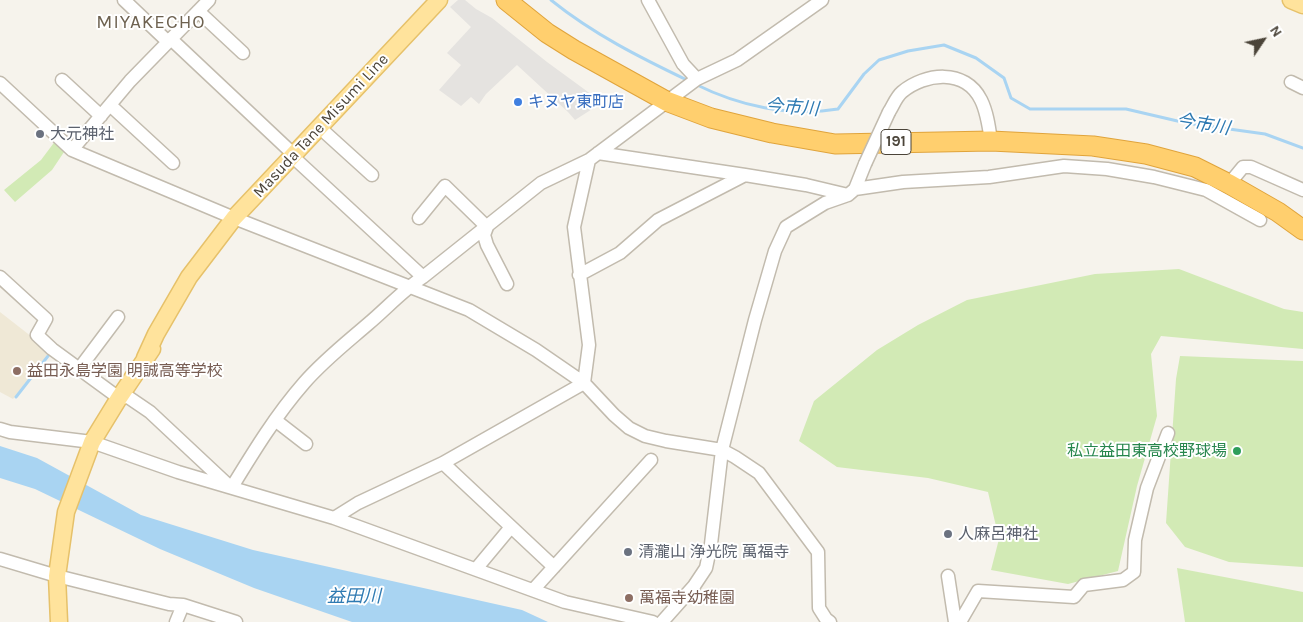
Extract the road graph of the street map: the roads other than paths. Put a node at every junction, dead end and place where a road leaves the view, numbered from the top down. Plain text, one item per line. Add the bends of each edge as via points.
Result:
1 (124, 0) edge
2 (209, 0) edge
3 (439, 0) edge
4 (506, 0) edge
5 (648, 0) edge
6 (822, 0) edge
7 (1291, 0) edge
8 (1303, 5) edge
9 (198, 11) junction
10 (172, 40) junction
11 (242, 53) dead end
12 (698, 79) junction
13 (62, 80) dead end
14 (1291, 82) dead end
15 (0, 83) edge
16 (1303, 88) edge
17 (666, 100) junction
18 (110, 105) junction
19 (101, 116) junction
20 (319, 127) junction
21 (991, 141) junction
22 (72, 150) junction
23 (292, 156) junction
24 (594, 156) junction
25 (173, 163) dead end
26 (372, 175) dead end
27 (745, 175) junction
28 (1230, 184) junction
29 (1303, 190) edge
30 (851, 192) junction
31 (234, 218) junction
32 (419, 218) dead end
33 (1260, 220) dead end
34 (487, 227) junction
35 (1303, 230) edge
36 (579, 276) junction
37 (0, 277) edge
38 (424, 277) junction
39 (507, 284) dead end
40 (409, 286) junction
41 (118, 317) dead end
42 (79, 369) junction
43 (584, 383) junction
44 (119, 398) junction
45 (275, 420) junction
46 (0, 429) edge
47 (1168, 433) dead end
48 (92, 442) junction
49 (306, 444) dead end
50 (722, 450) junction
51 (651, 460) dead end
52 (442, 462) junction
53 (230, 486) junction
54 (334, 518) junction
55 (511, 527) junction
56 (0, 558) edge
57 (554, 566) junction
58 (476, 569) junction
59 (58, 572) junction
60 (948, 576) dead end
61 (533, 590) junction
62 (183, 605) junction
63 (59, 622) edge
64 (176, 622) edge
65 (236, 622) edge
66 (653, 622) edge
67 (662, 622) edge
68 (830, 622) edge
69 (955, 622) edge
70 (960, 622) edge

1 - 10 street via 165,39
2 - 9 street
3 - 20 main road, Masuda Tane Misumi Line
4 - 17 highway, 191 via 574,50
5 - 12 street via 683,64
6 - 12 street via 737,60
7 - 8 main road
9 - 10 street
9 - 11 street
10 - 18 street
10 - 23 street via 290,150
12 - 17 street
13 - 19 street
14 - 16 street
15 - 22 street
17 - 21 highway, 191 via 711,118 835,144
17 - 24 street
18 - 19 street
18 - 25 street
19 - 22 street
20 - 23 main road, Masuda Tane Misumi Line
20 - 26 street
21 - 28 highway, 191 via 1093,146 1146,154 1195,167
21 - 30 street, bridge via 981,99 969,84 952,76 935,76 915,82 900,94 889,112
22 - 31 street
23 - 31 main road, Masuda Tane Misumi Line
23 - 38 street
24 - 27 street
24 - 34 street via 542,183
24 - 36 street via 574,226
27 - 30 street
27 - 36 street via 658,220 620,253
28 - 29 street via 1244,167 1251,167
28 - 35 highway, 191
30 - 33 street via 904,182 989,177 1064,166 1107,169 1206,190
30 - 50 street via 825,203 786,227 772,260
31 - 40 street
31 - 44 main road, Masuda Tane Misumi Line via 189,277
32 - 34 street via 445,186
34 - 38 street
34 - 39 street via 484,235 486,245
36 - 43 street via 589,345
37 - 42 street via 46,320 37,335
38 - 40 street
40 - 43 street via 469,310
40 - 45 street via 334,351
41 - 42 street
42 - 44 street
43 - 50 street via 614,415 645,436
43 - 52 street
44 - 48 main road, Masuda Tane Misumi Line
44 - 53 street via 128,397 150,412
45 - 49 street
45 - 53 street
46 - 48 street
47 - 70 street via 1147,488 1135,540 1134,572 1123,580 1084,585 1074,597 978,591
48 - 53 street
48 - 59 main road, Masuda Tane Misumi Line via 66,512
50 - 67 street via 706,568
50 - 68 street via 758,473 818,552 819,608
51 - 57 street
52 - 54 street via 358,502
52 - 55 street
53 - 54 street
54 - 58 street
55 - 57 street
55 - 58 street
56 - 59 street
57 - 61 street
58 - 61 street
59 - 62 street
59 - 63 main road, Masuda Tane Misumi Line
60 - 69 street
61 - 66 street via 565,602
62 - 64 street
62 - 65 street

